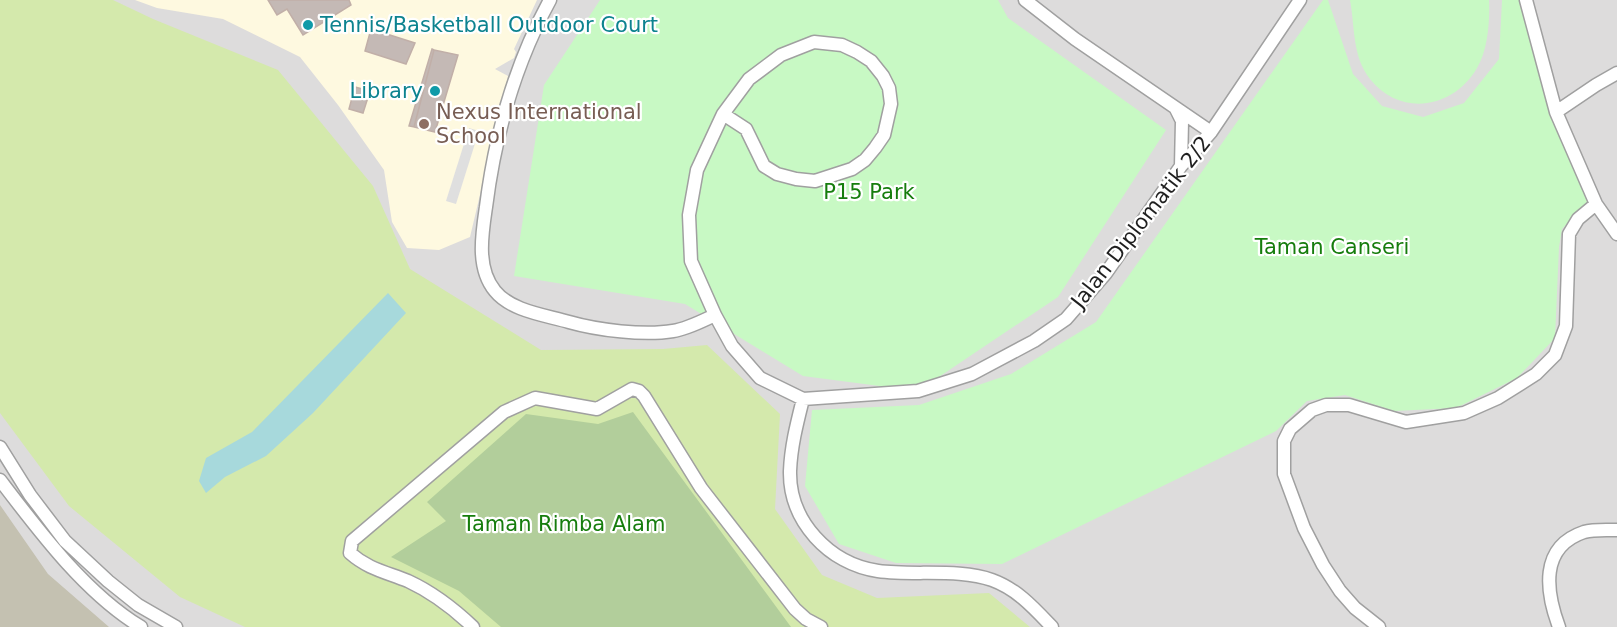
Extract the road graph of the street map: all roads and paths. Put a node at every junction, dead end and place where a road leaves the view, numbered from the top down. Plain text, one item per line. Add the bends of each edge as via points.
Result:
1 (550, 0) edge
2 (1025, 0) edge
3 (1300, 0) edge
4 (1526, 0) edge
5 (1617, 73) edge
6 (1176, 108) junction
7 (1556, 112) junction
8 (723, 114) junction
9 (1211, 132) junction
10 (1181, 166) junction
11 (1596, 204) junction
12 (1617, 234) edge
13 (715, 315) junction
14 (803, 399) junction
15 (0, 447) edge
16 (0, 480) edge
17 (1617, 530) edge
18 (138, 605) junction
19 (129, 620) junction
20 (141, 627) edge
21 (176, 627) edge
22 (473, 627) edge
23 (821, 627) edge
24 (1052, 627) edge
25 (1379, 627) edge
26 (1559, 627) edge

1 - 13 street via 510,94 491,164 482,232 488,281 509,303 601,329 672,332
2 - 6 street
3 - 9 street, Jalan Diplomatik 2/2
4 - 7 street
5 - 7 street
6 - 9 street
6 - 10 street via 1182,121
7 - 11 street
8 - 8 street, Jalan Diplomatik 2/2 via 749,79 781,55 814,42 842,45 857,52 871,61 890,88 888,120 875,148 852,169 815,181 777,174 764,166 746,129
8 - 13 street, Jalan Diplomatik 2/2 via 697,170 689,215 691,261
9 - 10 street, Jalan Diplomatik 2/2
10 - 14 street, Jalan Diplomatik 2/2 via 1106,273 1066,319 1034,341 972,374 918,392
11 - 12 street
11 - 25 street via 1578,219 1569,234 1566,326 1555,356 1536,374 1498,398 1464,413 1406,422 1349,405 1326,405 1312,410 1290,429 1284,441 1284,474 1304,528 1340,591
13 - 14 street, Jalan Diplomatik 2/2 via 732,346 760,378
14 - 24 street via 790,473 799,512 819,542 857,567 973,574 991,579 1010,588
15 - 18 street via 65,541
16 - 19 street via 47,541
17 - 26 street via 1585,532 1560,547 1548,584
18 - 19 street
18 - 21 street
19 - 20 street
22 - 23 street via 449,604 409,582 362,564 350,553 352,541 504,412 535,398 597,409 632,390 644,396 701,488 795,609

